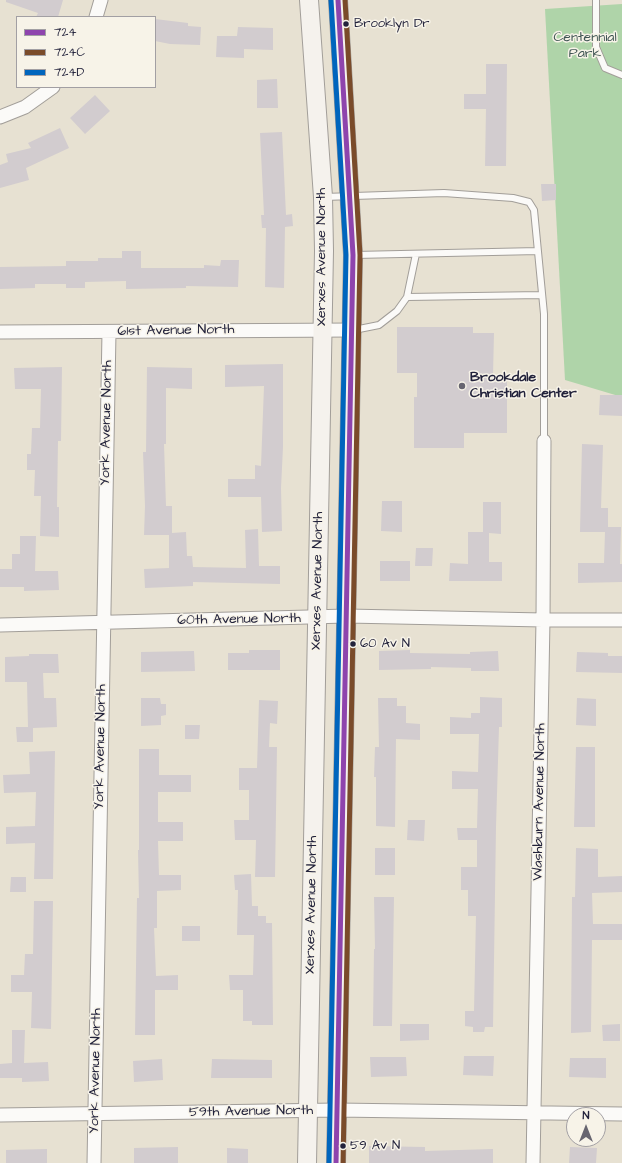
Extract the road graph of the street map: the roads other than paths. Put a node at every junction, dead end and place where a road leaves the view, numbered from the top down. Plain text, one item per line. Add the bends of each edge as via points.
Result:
1 (101, 0) edge
2 (309, 0) edge
3 (338, 0) edge
4 (596, 0) edge
5 (96, 16) edge
6 (622, 75) edge
7 (52, 88) edge
8 (0, 116) edge
9 (351, 196) junction
10 (323, 197) junction
11 (538, 251) junction
12 (416, 254) junction
13 (353, 255) junction
14 (542, 295) junction
15 (407, 297) junction
16 (322, 330) junction
17 (353, 330) junction
18 (0, 332) edge
19 (109, 332) junction
20 (544, 441) joint
21 (347, 616) junction
22 (317, 618) junction
23 (543, 620) junction
24 (622, 620) edge
25 (103, 623) junction
26 (0, 624) edge
27 (337, 1110) junction
28 (308, 1112) junction
29 (535, 1113) junction
30 (95, 1114) junction
31 (622, 1114) edge
32 (0, 1115) edge
33 (94, 1163) edge
34 (307, 1163) edge
35 (336, 1163) edge
36 (533, 1163) edge

1 - 5 street
2 - 10 street, Xerxes Avenue North
3 - 9 street, Xerxes Avenue North
4 - 6 lane via 596,47 605,68
7 - 8 street via 25,107
9 - 10 lane
9 - 11 lane via 444,193 513,198 529,202 534,210
9 - 13 street, Xerxes Avenue North
10 - 16 street, Xerxes Avenue North
11 - 12 lane
11 - 14 lane
12 - 13 lane
12 - 15 lane
13 - 17 street, Xerxes Avenue North
14 - 15 lane
14 - 20 lane
15 - 17 lane via 397,311 379,325
16 - 17 street, 61st Avenue North
16 - 19 street, 61st Avenue North
16 - 22 street, Xerxes Avenue North
17 - 21 street, Xerxes Avenue North
18 - 19 street, 61st Avenue North
19 - 25 street, York Avenue North
20 - 23 street, Washburn Avenue North
21 - 22 street, 60th Avenue North
21 - 23 street, 60th Avenue North
21 - 27 street, Xerxes Avenue North
22 - 25 street, 60th Avenue North
22 - 28 street, Xerxes Avenue North
23 - 24 street, 60th Avenue North
23 - 29 street, Washburn Avenue North
25 - 26 street, 60th Avenue North
25 - 30 street, York Avenue North
27 - 28 street, 59th Avenue North
27 - 29 street, 59th Avenue North
27 - 35 street, Xerxes Avenue North
28 - 30 street, 59th Avenue North
28 - 34 street, Xerxes Avenue North
29 - 31 street, 59th Avenue North
29 - 36 street, Washburn Avenue North
30 - 32 street, 59th Avenue North
30 - 33 street, York Avenue North

